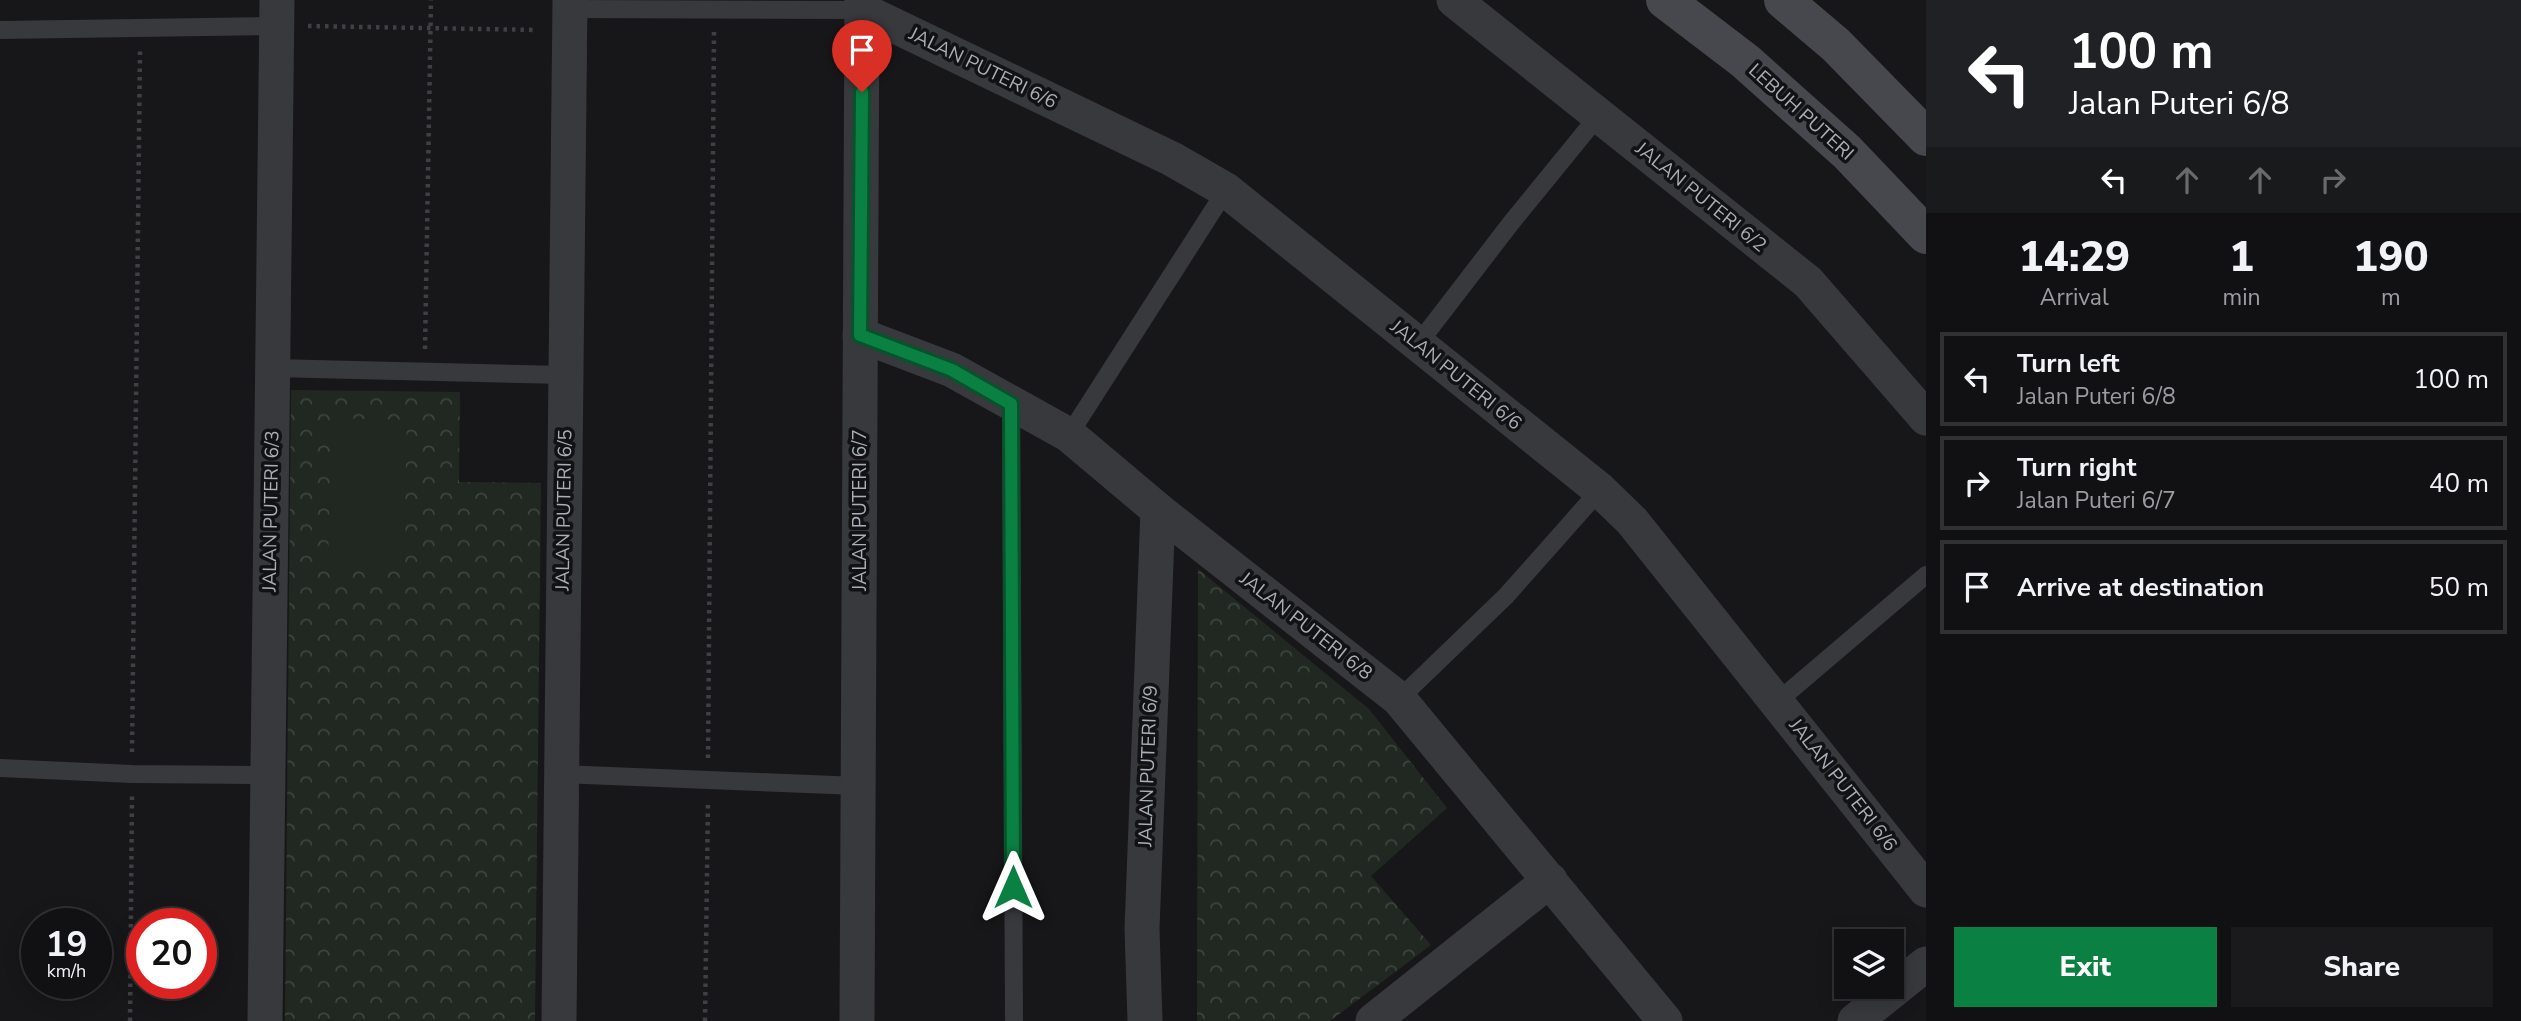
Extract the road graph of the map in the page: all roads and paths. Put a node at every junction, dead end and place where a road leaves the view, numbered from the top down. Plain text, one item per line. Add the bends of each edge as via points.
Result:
1 (431, 0) edge
2 (1454, 0) edge
3 (1665, 0) edge
4 (1783, 0) edge
5 (862, 5) edge
6 (714, 10) junction
7 (277, 13) edge
8 (570, 13) edge
9 (141, 28) junction
10 (431, 28) junction
11 (0, 30) edge
12 (1599, 115) junction
13 (1926, 137) edge
14 (1226, 190) junction
15 (1926, 235) edge
16 (860, 335) junction
17 (1418, 344) junction
18 (273, 368) junction
19 (425, 372) junction
20 (565, 375) junction
21 (1011, 404) junction
22 (1926, 418) edge
23 (1069, 435) junction
24 (1600, 490) junction
25 (1158, 510) junction
26 (1926, 575) edge
27 (1399, 699) junction
28 (1777, 702) junction
29 (0, 768) edge
30 (132, 774) junction
31 (561, 774) junction
32 (268, 775) junction
33 (708, 780) junction
34 (858, 786) junction
35 (1550, 880) junction
36 (1926, 890) edge
37 (1926, 964) edge
38 (130, 1021) edge
39 (265, 1021) edge
40 (559, 1021) edge
41 (705, 1021) edge
42 (857, 1021) edge
43 (1014, 1021) edge
44 (1145, 1021) edge
45 (1373, 1021) edge
46 (1665, 1021) edge
47 (1854, 1021) edge

1 - 10 path
2 - 12 street, JALAN PUTERI 6/2
3 - 15 main road, LEBUH PUTERI via 1745,61 1847,152
4 - 13 main road via 1836,45
5 - 6 lane
5 - 14 street, JALAN PUTERI 6/6
5 - 16 street, JALAN PUTERI 6/7
6 - 8 lane
6 - 33 path
7 - 9 lane
7 - 10 path
7 - 18 street, JALAN PUTERI 6/3
8 - 10 path
8 - 20 street, JALAN PUTERI 6/5
9 - 11 lane
9 - 30 path
10 - 19 path
12 - 17 lane
12 - 22 street, JALAN PUTERI 6/2 via 1808,282
14 - 17 street, JALAN PUTERI 6/6
14 - 23 lane
16 - 21 street, JALAN PUTERI 6/8 via 952,370
16 - 34 street, JALAN PUTERI 6/7
17 - 24 street, JALAN PUTERI 6/6
18 - 19 lane
18 - 32 street, JALAN PUTERI 6/3
19 - 20 lane
20 - 31 street, JALAN PUTERI 6/5
21 - 23 street, JALAN PUTERI 6/8
21 - 43 lane
23 - 25 street, JALAN PUTERI 6/8
24 - 27 lane via 1506,596
24 - 28 street, JALAN PUTERI 6/6 via 1632,521
25 - 27 street, JALAN PUTERI 6/8
25 - 44 street, JALAN PUTERI 6/9 via 1142,929
26 - 28 lane
27 - 35 street, JALAN PUTERI 6/8
28 - 36 street, JALAN PUTERI 6/6
29 - 30 lane
30 - 32 lane
30 - 38 path
31 - 33 lane
31 - 40 street, JALAN PUTERI 6/5
32 - 39 street, JALAN PUTERI 6/3
33 - 34 lane
33 - 41 path
34 - 42 street, JALAN PUTERI 6/7
35 - 45 street
35 - 46 street, JALAN PUTERI 6/8
37 - 47 street

